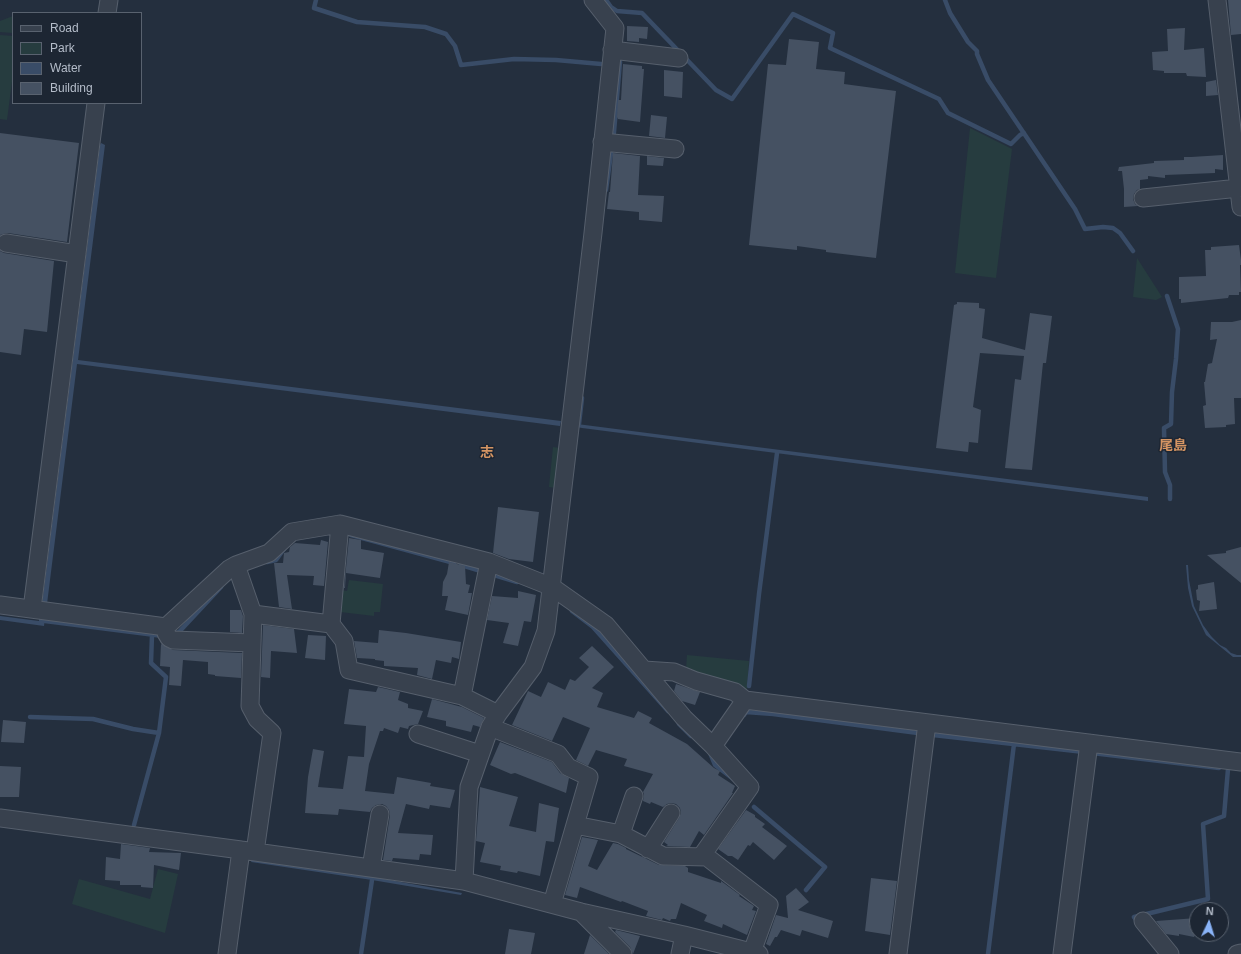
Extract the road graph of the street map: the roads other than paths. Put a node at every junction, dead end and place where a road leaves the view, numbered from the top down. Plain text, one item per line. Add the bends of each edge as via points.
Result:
1 (109, 0) edge
2 (593, 0) edge
3 (1217, 0) edge
4 (107, 12) edge
5 (612, 50) junction
6 (679, 58) dead end
7 (96, 104) edge
8 (602, 142) junction
9 (674, 149) dead end
10 (1239, 188) junction
11 (1143, 198) dead end
12 (1241, 207) edge
13 (6, 243) dead end
14 (77, 254) junction
15 (340, 524) junction
16 (489, 562) junction
17 (236, 565) junction
18 (552, 587) junction
19 (0, 605) edge
20 (32, 609) junction
21 (253, 614) junction
22 (331, 624) junction
23 (166, 627) junction
24 (252, 643) junction
25 (644, 670) junction
26 (462, 696) junction
27 (745, 700) junction
28 (494, 720) junction
29 (927, 723) junction
30 (418, 734) dead end
31 (1089, 743) junction
32 (713, 746) junction
33 (480, 754) junction
34 (1241, 762) edge
35 (634, 796) dead end
36 (671, 813) dead end
37 (380, 814) dead end
38 (0, 818) edge
39 (575, 825) junction
40 (621, 834) junction
41 (648, 849) junction
42 (248, 851) junction
43 (707, 857) junction
44 (372, 868) junction
45 (464, 881) junction
46 (552, 904) junction
47 (580, 912) junction
48 (1143, 921) dead end
49 (684, 935) junction
50 (752, 953) edge
51 (1241, 953) edge
52 (227, 954) edge
53 (623, 954) edge
54 (680, 954) edge
55 (898, 954) edge
56 (1062, 954) edge
57 (1170, 954) edge
58 (1237, 954) edge

1 - 4 street
2 - 5 street via 615,28
3 - 10 street
5 - 6 street
5 - 8 street
7 - 14 street
8 - 9 street
8 - 18 street
10 - 11 street
10 - 12 street
13 - 14 street
14 - 20 street
15 - 16 street
15 - 17 street via 292,532 269,553
15 - 22 street
16 - 18 street
16 - 26 street
17 - 21 street
17 - 23 street
18 - 25 street via 606,625
18 - 28 street via 546,631 533,667
19 - 20 street
20 - 23 street
21 - 22 street
21 - 24 street
22 - 26 street via 344,641 349,670
23 - 24 street via 169,638 174,640
24 - 42 street via 250,706 257,719 272,733
25 - 27 street via 674,672 735,692
25 - 32 street via 684,718
26 - 28 street
27 - 29 street
27 - 32 street
28 - 33 street
28 - 39 street via 558,754 568,767 589,777
29 - 31 street
29 - 55 street
30 - 33 street
31 - 34 street
31 - 56 street
32 - 43 street via 750,787 703,854
33 - 45 street via 468,787
35 - 40 street
36 - 41 street
37 - 44 street
38 - 42 street
39 - 40 street
39 - 46 street
40 - 41 street
41 - 43 street via 663,856
42 - 44 street
42 - 52 street
43 - 50 street via 769,905
44 - 45 street
45 - 46 street
46 - 47 street
47 - 49 street
47 - 53 street
48 - 57 street
49 - 50 street
49 - 54 street
51 - 58 street

